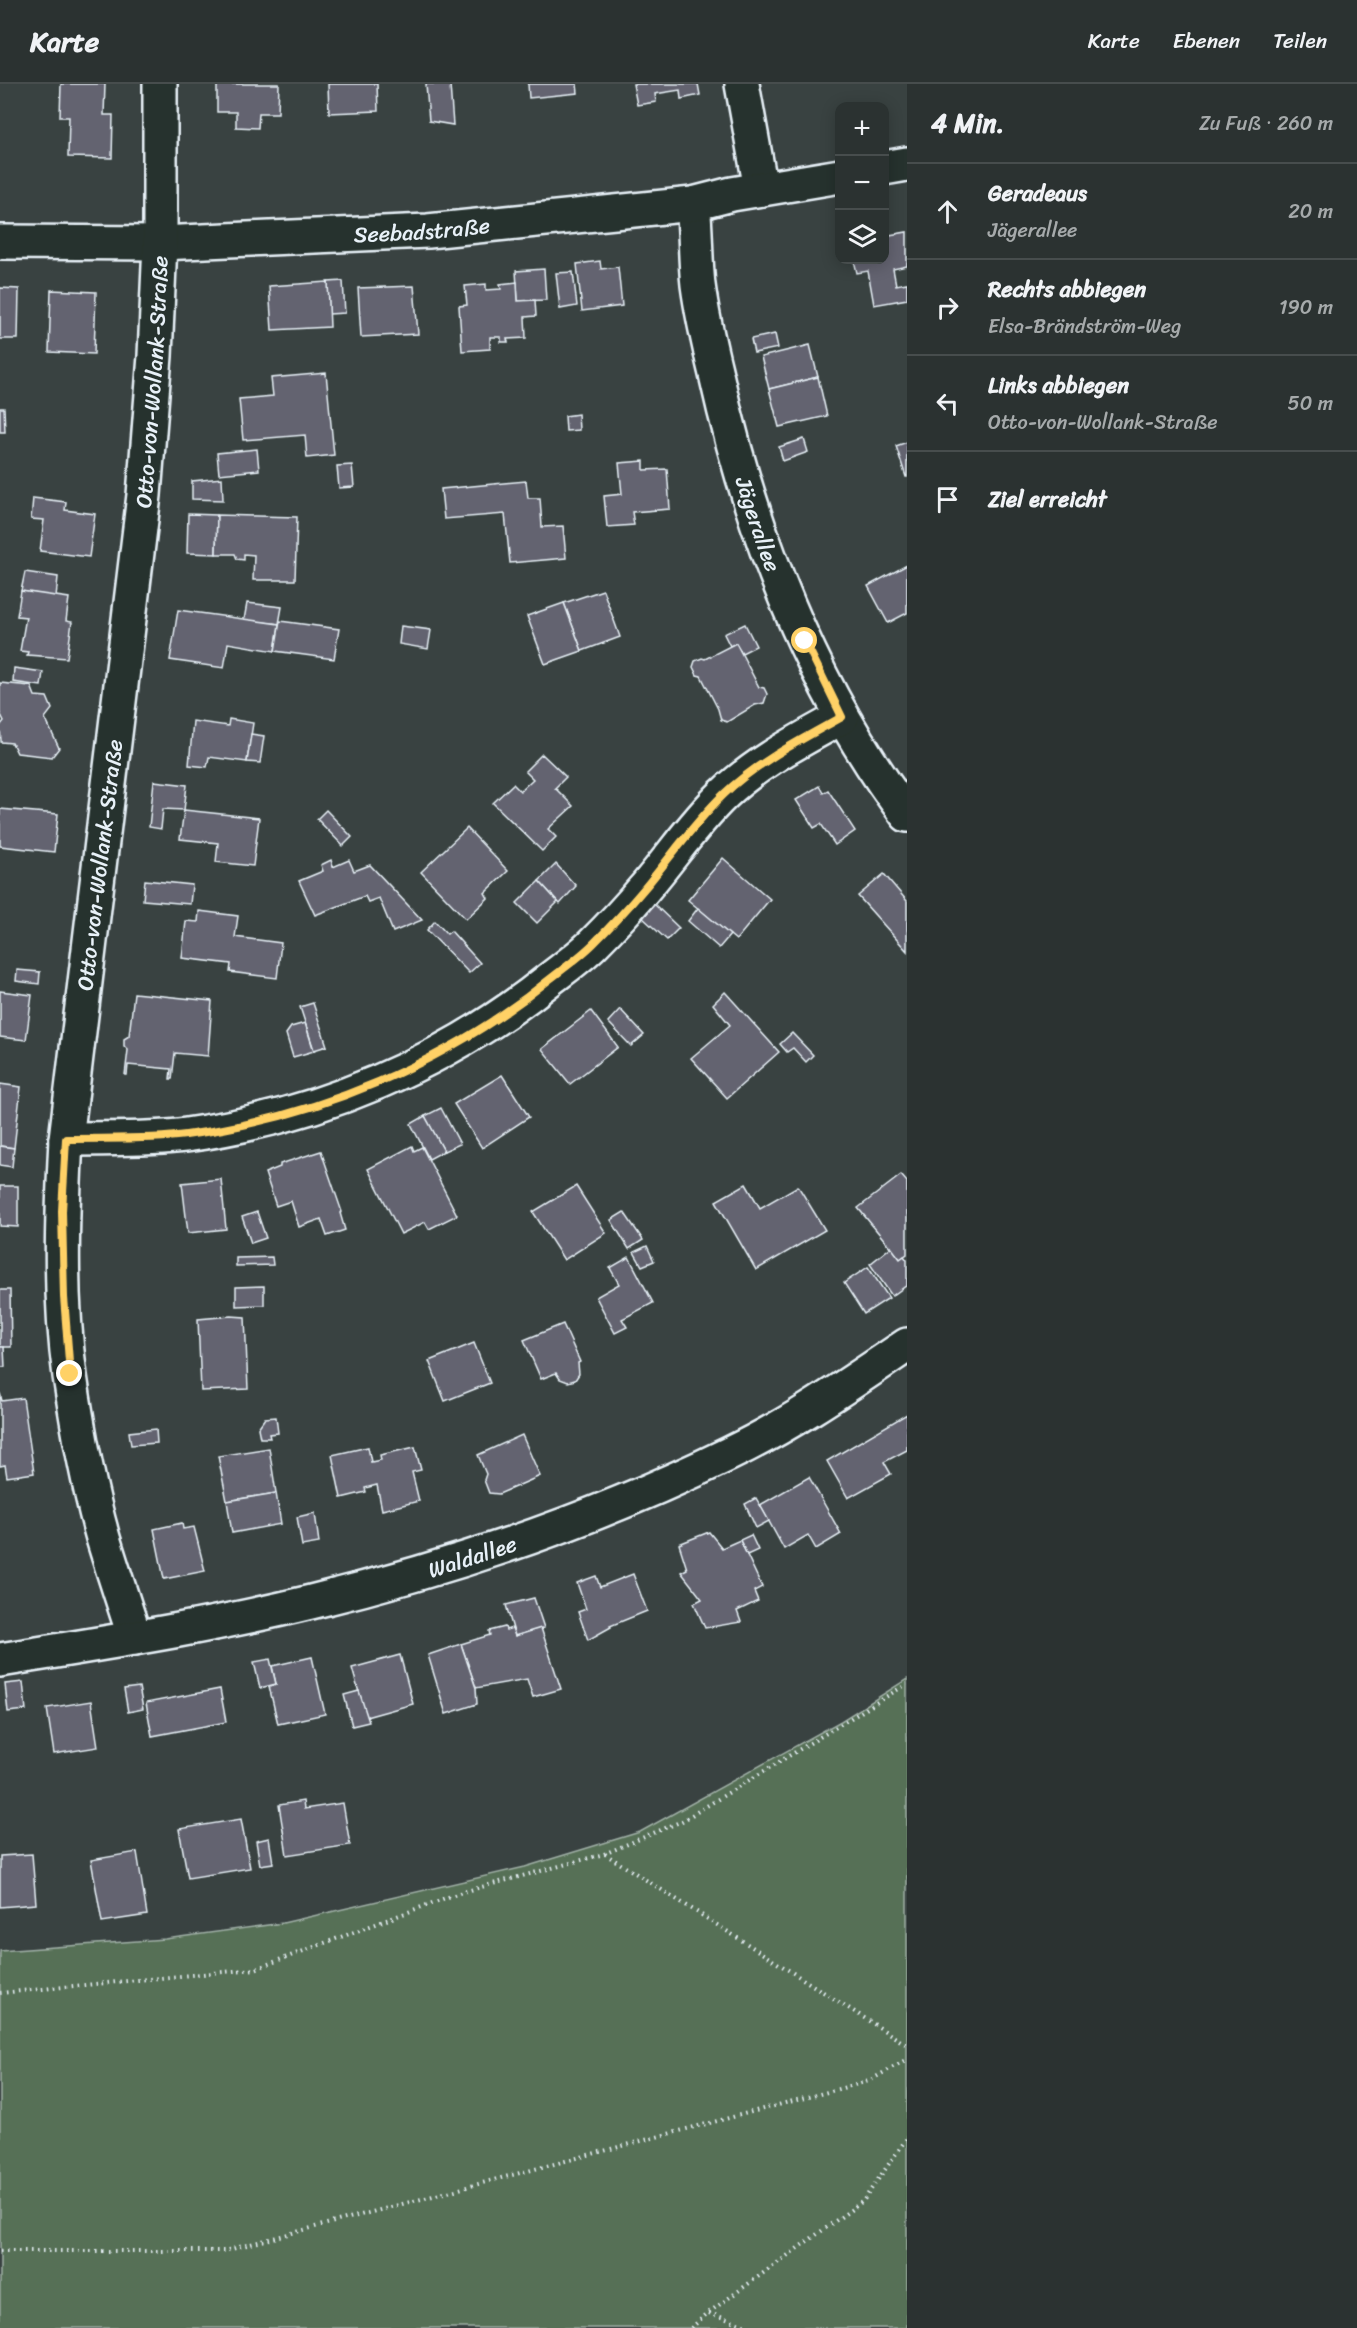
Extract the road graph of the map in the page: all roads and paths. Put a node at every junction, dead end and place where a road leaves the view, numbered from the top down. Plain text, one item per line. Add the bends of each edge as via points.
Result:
1 (160, 84) edge
2 (742, 84) edge
3 (907, 164) edge
4 (889, 167) edge
5 (835, 177) edge
6 (761, 189) junction
7 (693, 204) junction
8 (0, 242) edge
9 (160, 243) junction
10 (842, 717) junction
11 (907, 815) edge
12 (66, 1139) junction
13 (907, 1345) edge
14 (135, 1638) junction
15 (0, 1660) edge
16 (907, 1684) edge
17 (604, 1854) junction
18 (0, 1993) edge
19 (907, 2045) edge
20 (907, 2060) edge
21 (907, 2138) edge
22 (0, 2251) edge
23 (708, 2313) junction
24 (692, 2328) edge
25 (752, 2328) edge

1 - 9 street, Otto-von-Wollank-Straße
2 - 6 street
3 - 4 street
5 - 6 street, Seebadstraße
6 - 7 street, Seebadstraße
7 - 9 street, Seebadstraße via 428,231
7 - 10 street, Jägerallee via 698,284 738,460 768,553
8 - 9 street, Seebadstraße
9 - 12 street, Otto-von-Wollank-Straße via 144,495
10 - 11 street, Jägerallee
10 - 12 street via 766,760 724,794 591,946 529,996 467,1038 391,1078 331,1101 260,1120 185,1135
12 - 14 street, Otto-von-Wollank-Straße via 62,1221 70,1374 102,1535
13 - 14 street, Waldallee via 825,1401 730,1454 550,1531 311,1602
14 - 15 street, Waldallee
16 - 17 path via 682,1821
17 - 18 path via 459,1893 255,1969
17 - 19 path
20 - 22 path via 869,2081 224,2251
21 - 23 path via 863,2201
23 - 24 path
23 - 25 path

